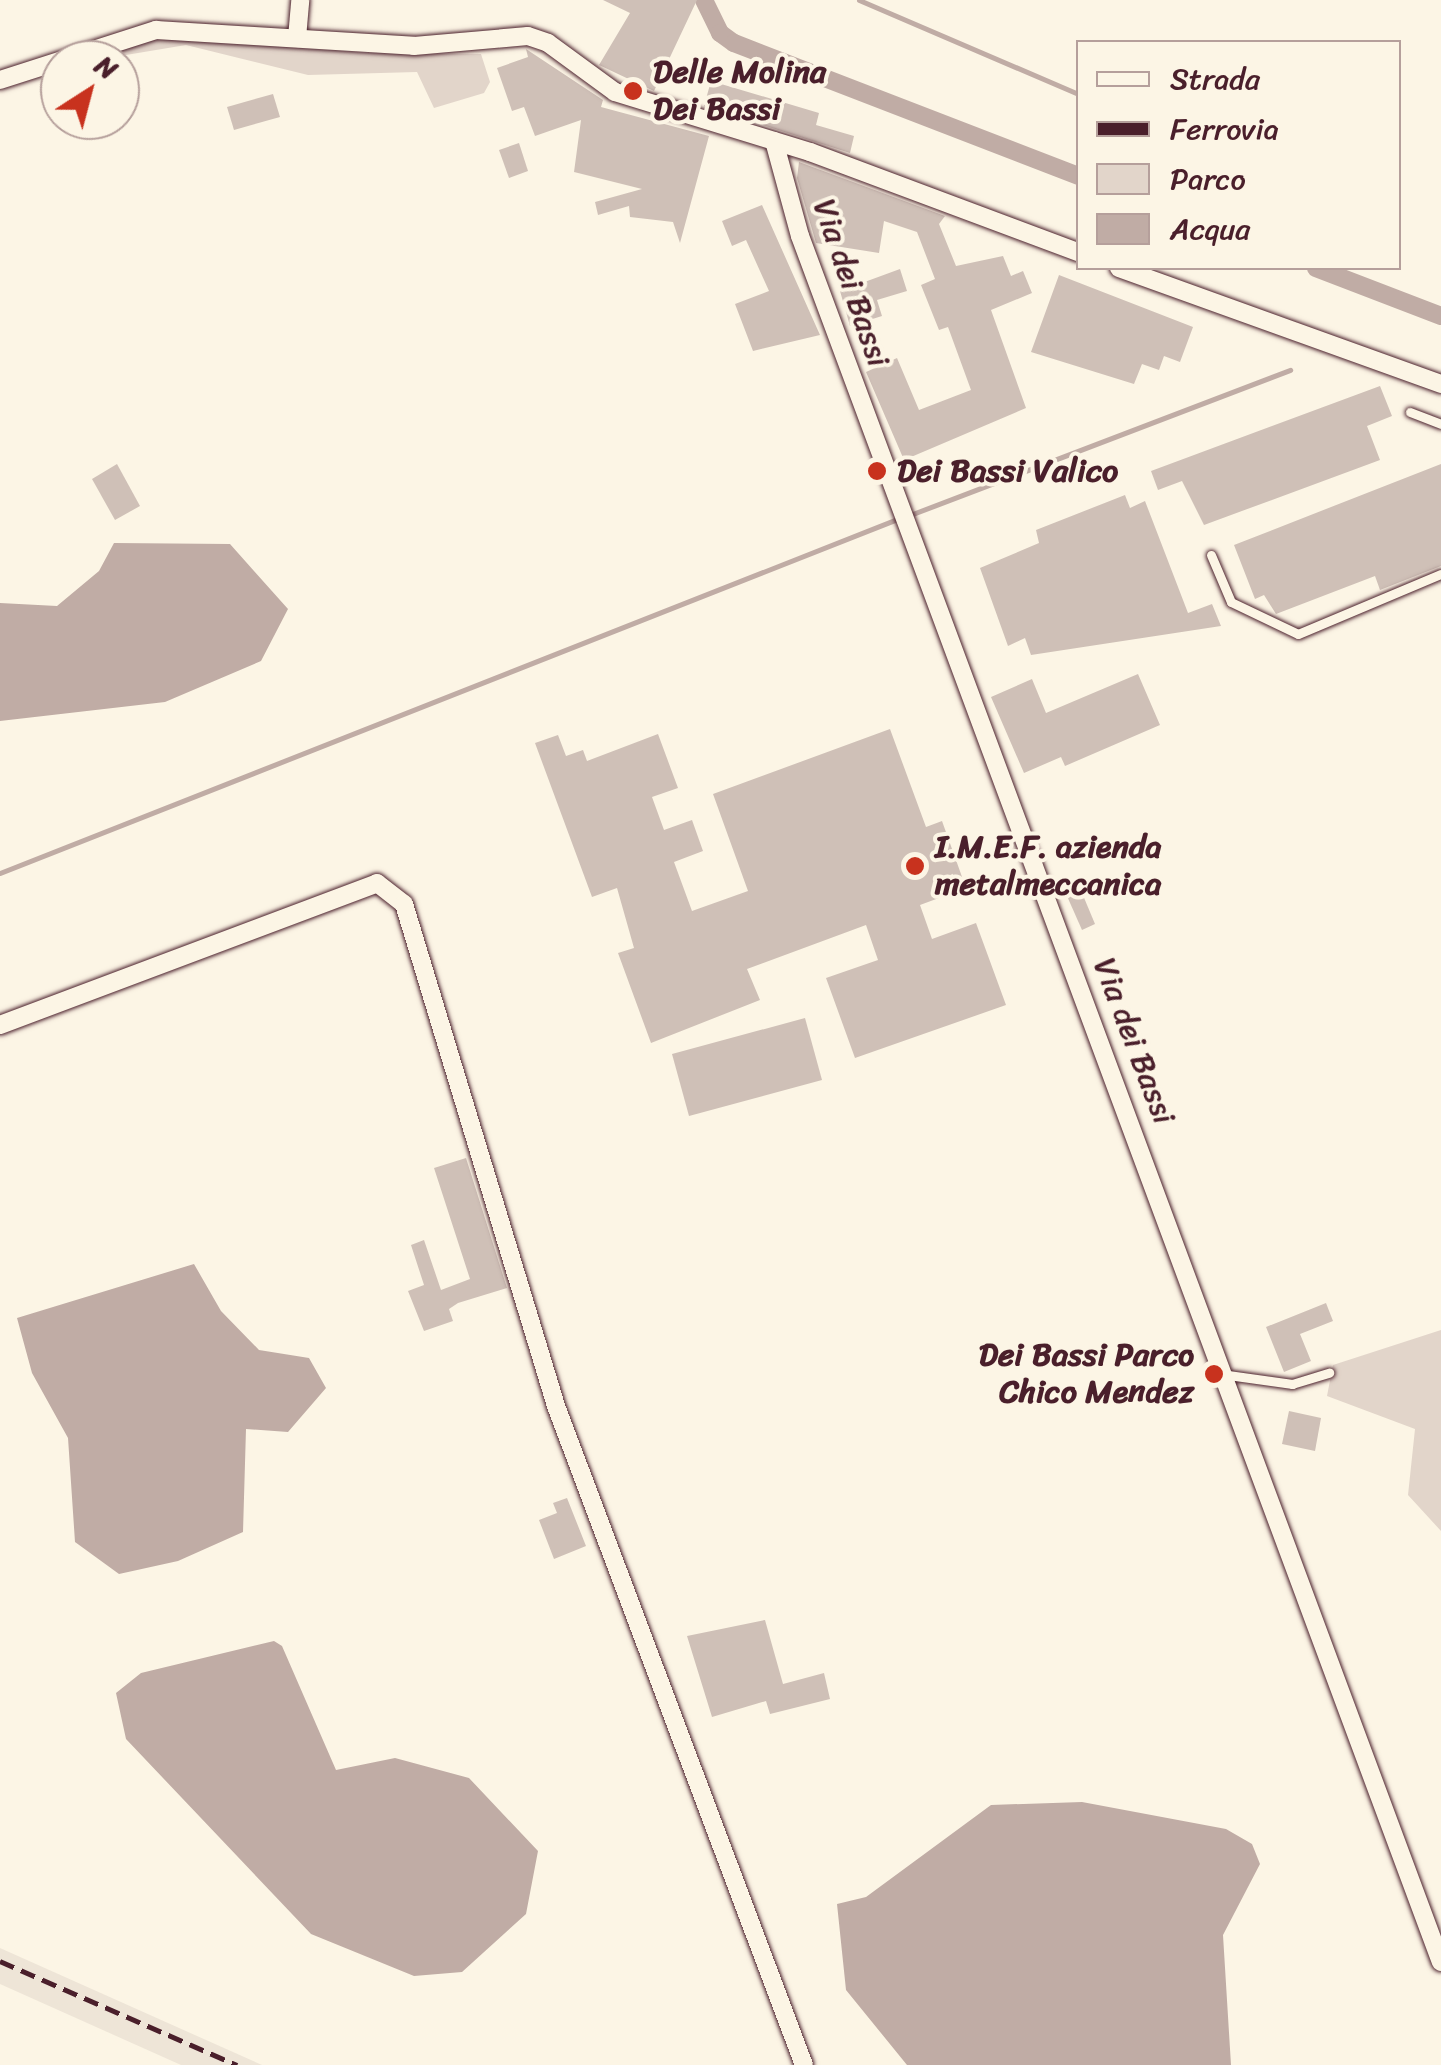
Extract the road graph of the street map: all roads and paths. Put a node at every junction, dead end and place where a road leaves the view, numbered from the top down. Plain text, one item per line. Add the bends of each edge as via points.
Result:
1 (300, 0) edge
2 (297, 29) junction
3 (0, 80) edge
4 (774, 141) junction
5 (1076, 251) edge
6 (1125, 270) edge
7 (1441, 384) edge
8 (1410, 412) dead end
9 (1441, 424) edge
10 (1211, 555) dead end
11 (1441, 574) edge
12 (0, 1025) edge
13 (1329, 1373) dead end
14 (1228, 1375) junction
15 (1441, 1962) edge
16 (804, 2065) edge

1 - 2 street
2 - 3 street via 156,30
2 - 4 street via 414,46 528,36 615,92
4 - 5 street
4 - 14 street, Via dei Bassi via 800,236
6 - 7 street
8 - 9 lane
10 - 11 lane via 1232,602 1298,634
12 - 16 street via 377,883 404,904 556,1406
13 - 14 lane via 1292,1384
14 - 15 street, Via dei Bassi

